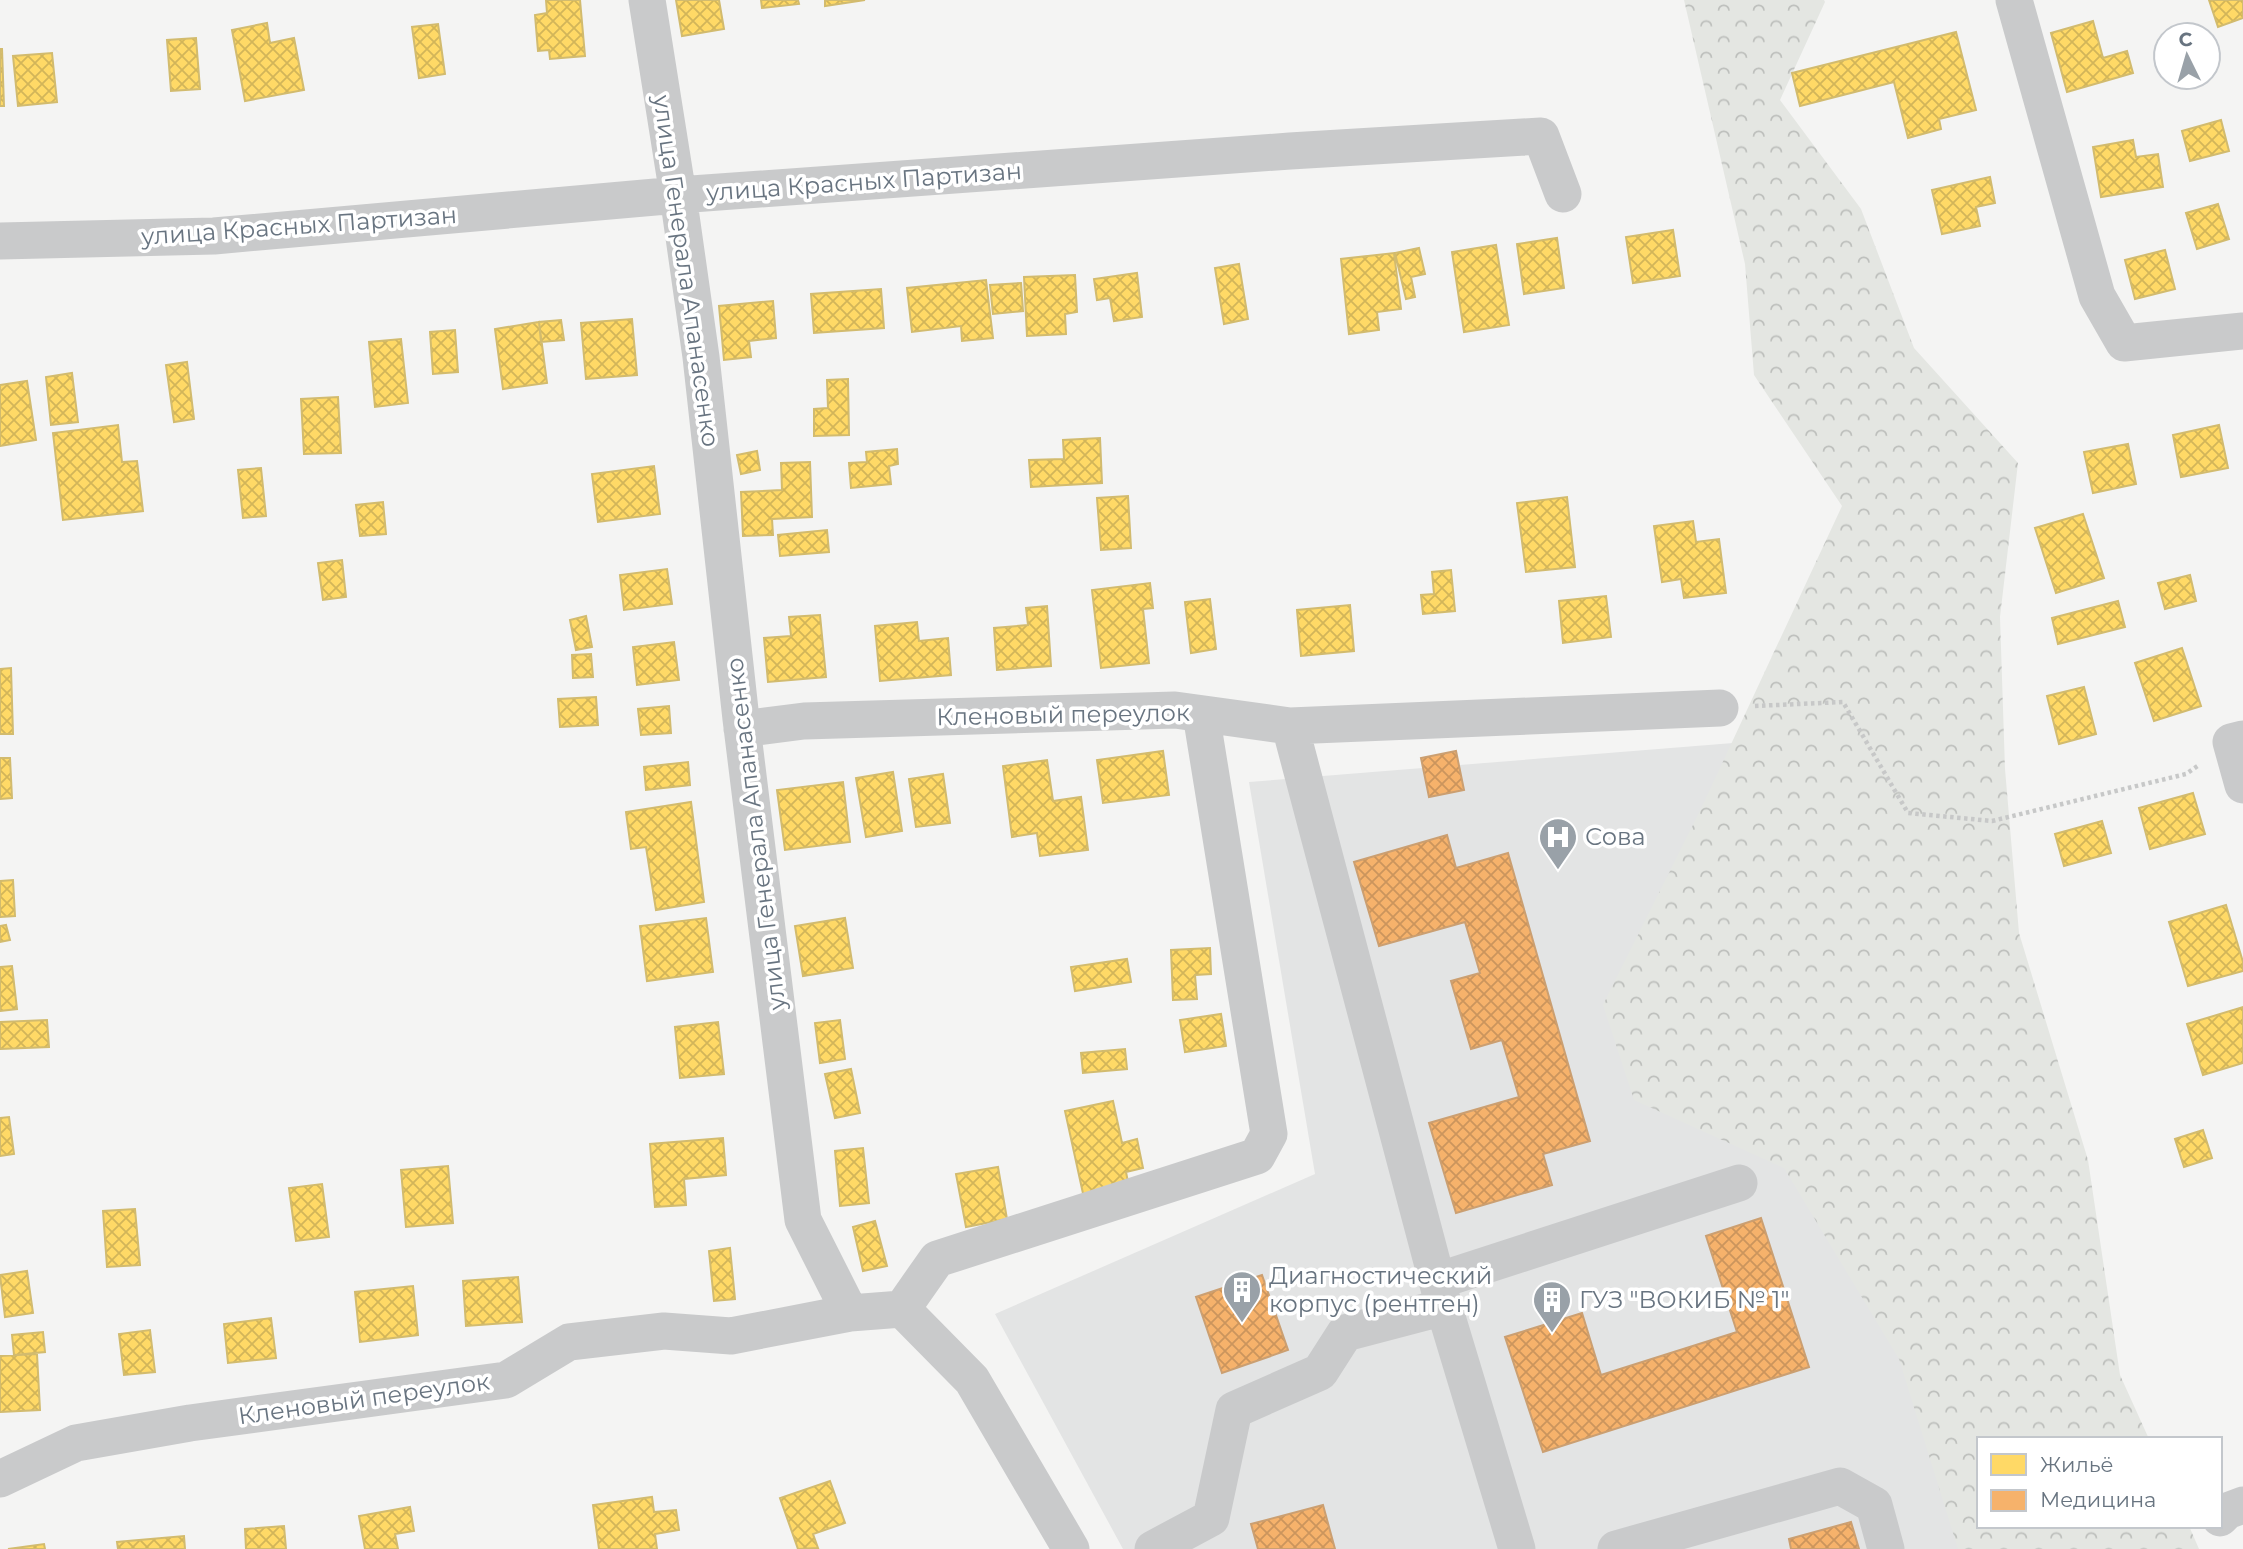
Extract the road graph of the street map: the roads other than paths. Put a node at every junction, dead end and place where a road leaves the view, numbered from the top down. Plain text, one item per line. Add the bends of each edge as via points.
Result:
1 (647, 0) edge
2 (2014, 0) edge
3 (1563, 194) dead end
4 (678, 195) junction
5 (0, 240) edge
6 (2243, 331) edge
7 (1720, 708) road end
8 (1201, 714) junction
9 (1290, 726) junction
10 (742, 729) junction
11 (2237, 740) edge
12 (2243, 785) edge
13 (1739, 1183) dead end
14 (1441, 1294) junction
15 (902, 1309) junction
16 (850, 1313) junction
17 (0, 1479) edge
18 (2243, 1505) edge
19 (2222, 1516) edge
20 (2214, 1528) edge
21 (1071, 1549) edge
22 (1153, 1549) edge
23 (1517, 1549) edge
24 (1616, 1549) edge
25 (1886, 1549) edge
26 (2219, 1549) edge

1 - 4 street, улица Генерала Апанасенко
2 - 6 street via 2096,296 2124,343
3 - 4 street, улица Красных Партизан via 1541,136
4 - 5 street, улица Красных Партизан via 214,236
4 - 10 street, улица Генерала Апанасенко via 701,357
7 - 9 street, Кленовый переулок
8 - 9 street, Кленовый переулок
8 - 10 street, Кленовый переулок via 1175,710 818,720
8 - 15 street via 1269,1134 1257,1156 936,1259
9 - 14 street
10 - 16 street, улица Генерала Апанасенко via 803,1220
11 - 12 street
13 - 14 street
14 - 22 street via 1345,1333 1320,1372 1234,1410 1211,1518
14 - 23 street
15 - 16 street
15 - 21 street via 972,1380
16 - 17 street, Кленовый переулок via 731,1336 664,1331 569,1342 506,1380 76,1443
18 - 19 street
20 - 26 street
24 - 25 street via 1839,1486 1874,1505

